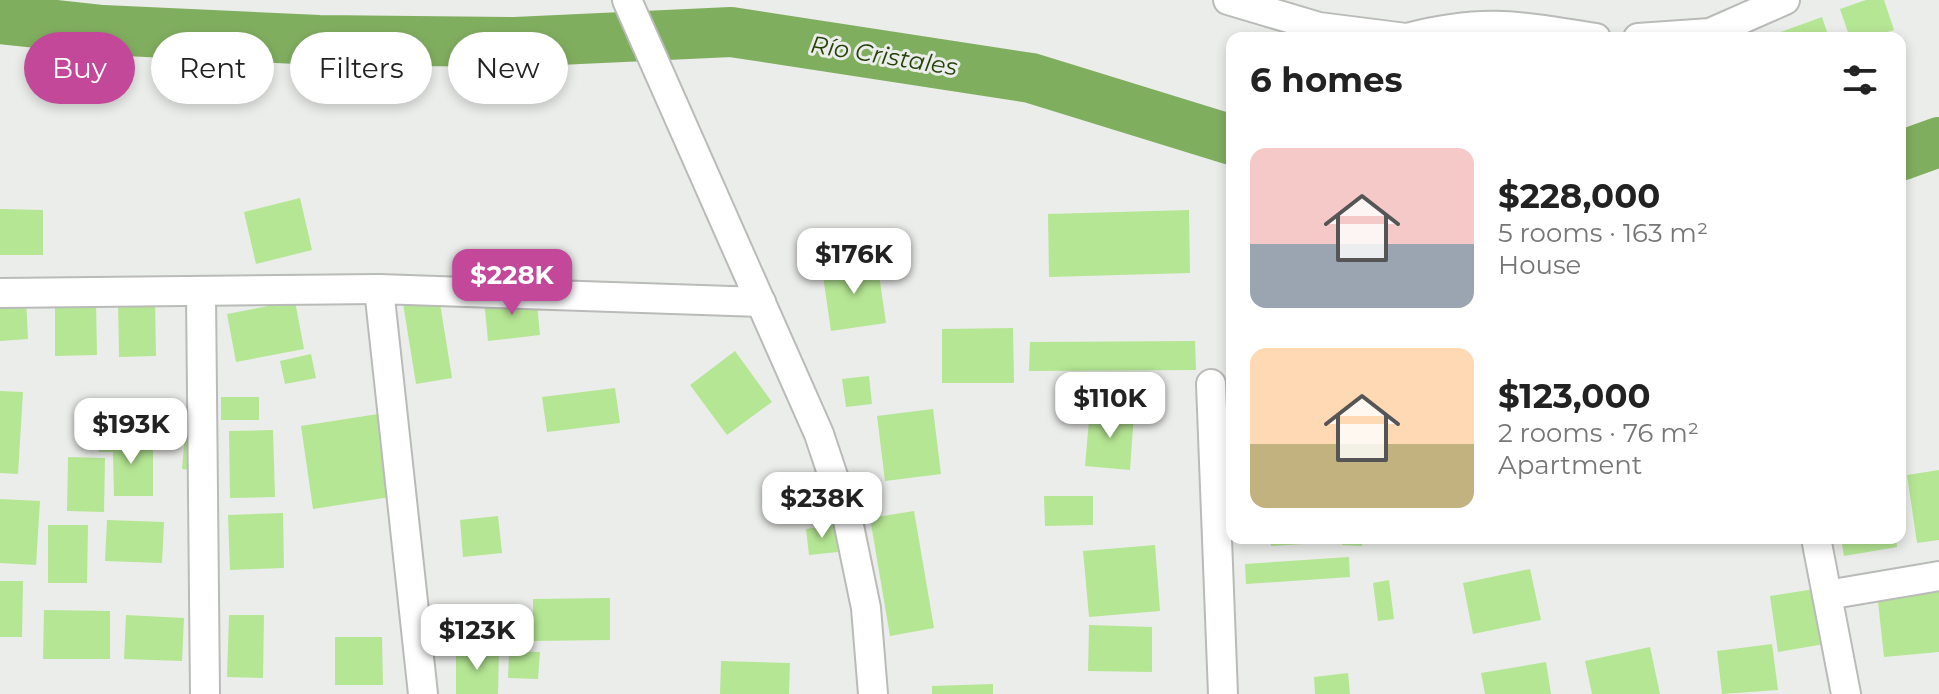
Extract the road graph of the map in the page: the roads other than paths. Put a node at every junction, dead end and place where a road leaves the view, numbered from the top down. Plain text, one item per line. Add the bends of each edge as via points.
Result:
1 (627, 0) edge
2 (1228, 0) edge
3 (1785, 0) edge
4 (1359, 32) edge
5 (1430, 32) edge
6 (1559, 32) edge
7 (1712, 32) edge
8 (379, 289) junction
9 (0, 293) edge
10 (201, 293) junction
11 (761, 302) junction
12 (1211, 384) dead end
13 (1817, 544) edge
14 (1939, 576) edge
15 (1827, 595) junction
16 (205, 694) edge
17 (423, 694) edge
18 (873, 694) edge
19 (1223, 694) edge
20 (1846, 694) edge

1 - 11 street
2 - 4 street via 1319,27
3 - 7 street
5 - 6 street via 1503,23
8 - 10 street
8 - 11 street
8 - 17 street
9 - 10 street
10 - 16 street
11 - 18 street via 819,434 848,521 866,608
12 - 19 street
13 - 15 street
14 - 15 street
15 - 20 street

